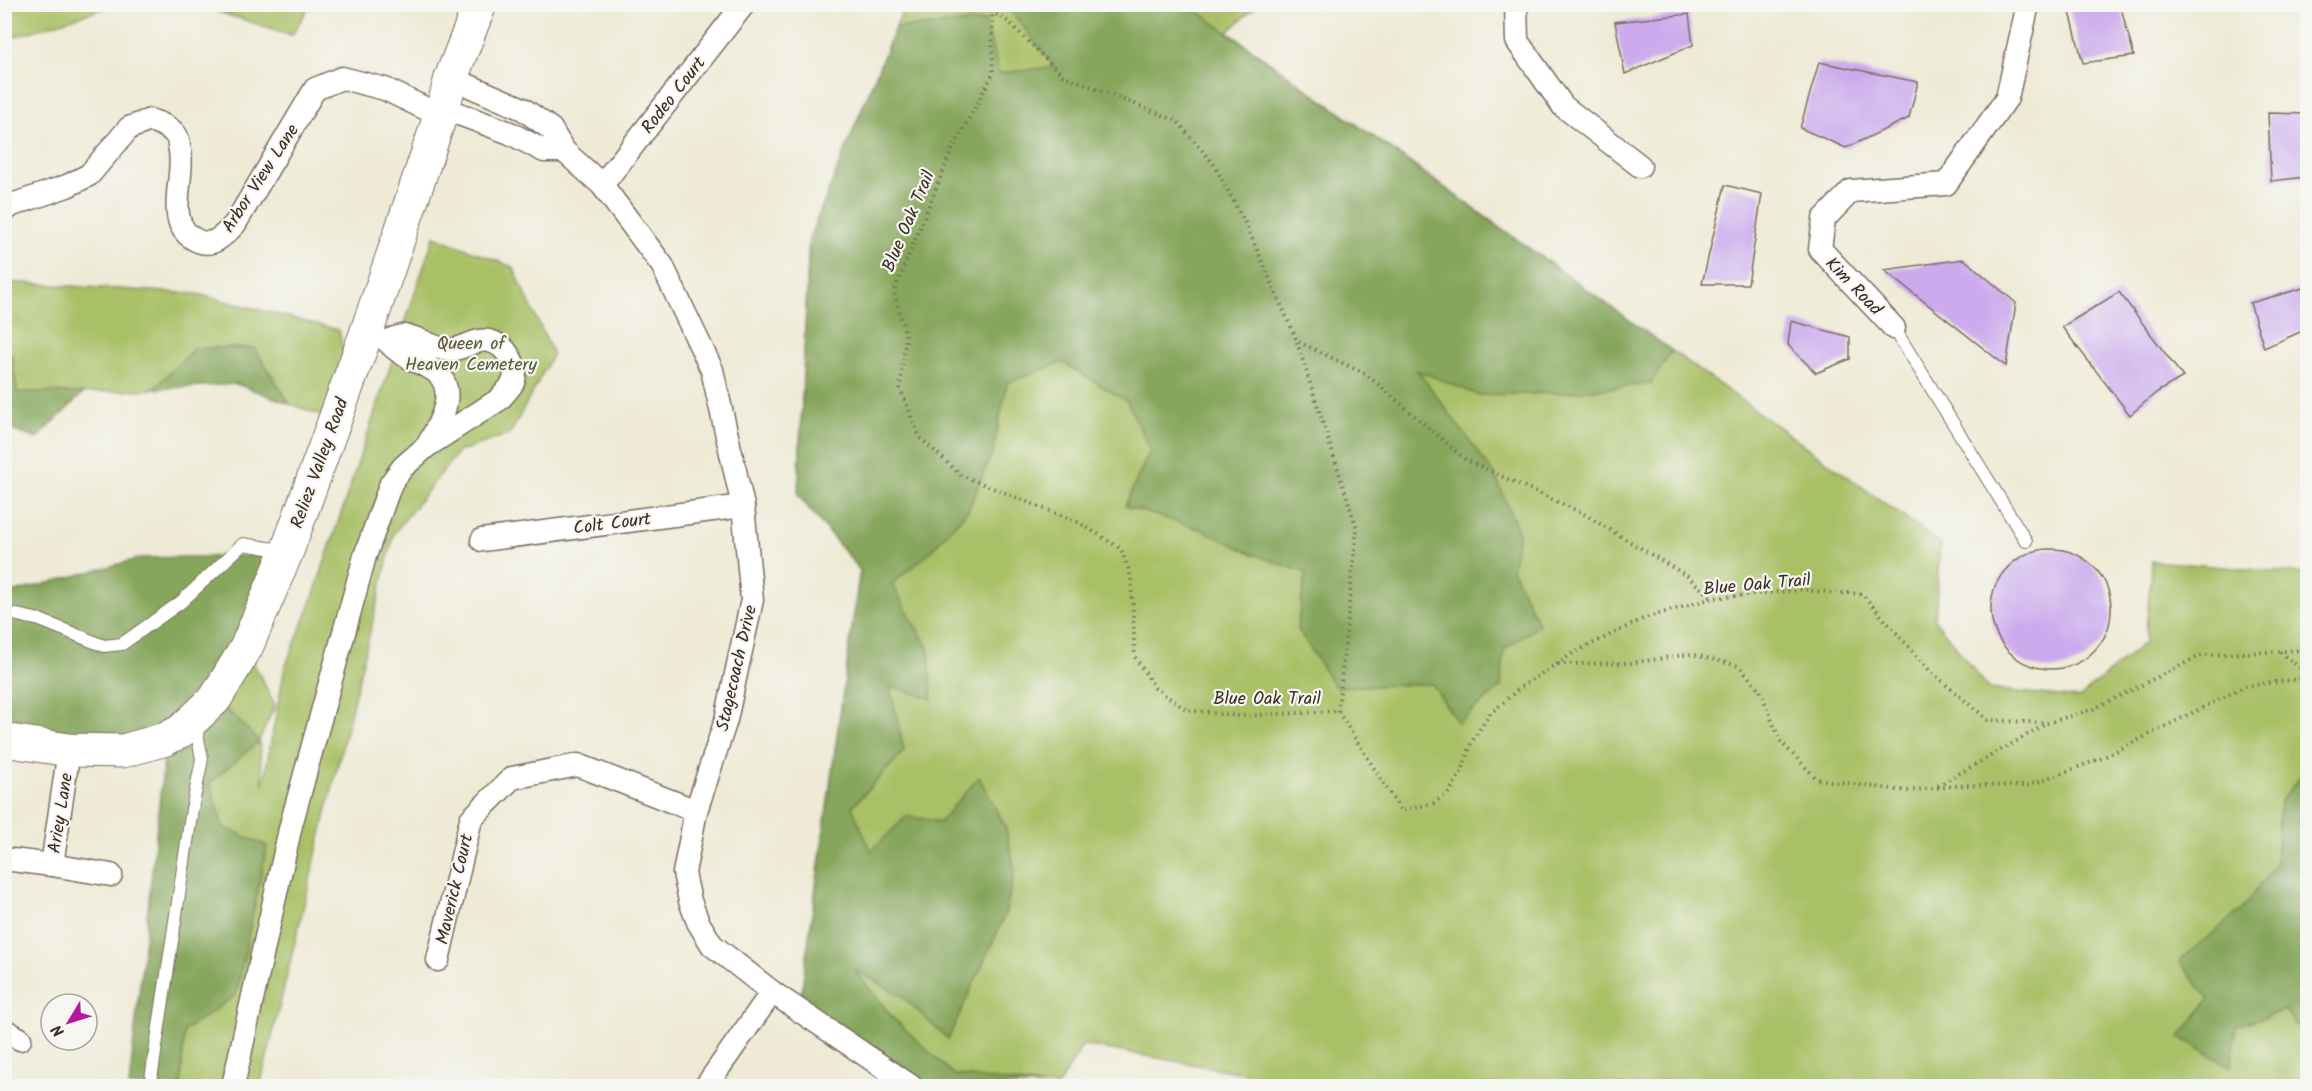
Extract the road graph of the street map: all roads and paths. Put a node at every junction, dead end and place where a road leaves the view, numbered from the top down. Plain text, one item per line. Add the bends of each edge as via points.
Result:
1 (480, 4) edge
2 (744, 4) edge
3 (989, 4) edge
4 (1516, 4) edge
5 (2028, 4) edge
6 (989, 10) junction
7 (445, 101) junction
8 (523, 109) junction
9 (510, 133) junction
10 (564, 152) junction
11 (1640, 166) dead end
12 (602, 185) junction
13 (4, 211) edge
14 (1894, 328) joint
15 (376, 337) junction
16 (1297, 341) junction
17 (451, 350) junction
18 (440, 376) junction
19 (427, 446) junction
20 (743, 506) junction
21 (482, 540) dead end
22 (2026, 541) dead end
23 (287, 551) junction
24 (1713, 598) junction
25 (4, 612) edge
26 (2307, 650) edge
27 (2279, 651) junction
28 (1557, 664) junction
29 (2307, 676) edge
30 (1338, 711) junction
31 (194, 719) junction
32 (2047, 723) junction
33 (4, 740) edge
34 (69, 750) junction
35 (1935, 788) junction
36 (696, 810) junction
37 (4, 859) edge
38 (52, 865) junction
39 (111, 875) dead end
40 (438, 960) dead end
41 (772, 992) junction
42 (150, 1086) edge
43 (233, 1086) edge
44 (706, 1086) edge
45 (910, 1086) edge

1 - 7 main road, Reliez Valley Road
2 - 12 street, Rodeo Court
3 - 6 path, Blue Oak Trail
4 - 11 street via 1517,41 1563,106
5 - 14 street, Kim Road via 2007,98 1946,184 1851,192 1824,219 1820,249
6 - 16 path via 1010,23 1062,75 1177,121 1213,164 1245,223
6 - 30 path, Blue Oak Trail via 993,74 951,152 894,291 906,336 900,388 920,438 961,475 1080,523 1121,549 1131,576 1135,657 1155,688 1187,710 1240,716
7 - 8 street, Stagecoach Drive
7 - 9 street, Stagecoach Drive
7 - 13 street, Arbor View Lane via 342,78 315,89 236,224 211,242 200,243 181,227 176,210 182,166 177,137 167,127 150,120 129,128 89,175
7 - 15 main road, Reliez Valley Road
8 - 9 street
8 - 10 street, Stagecoach Drive via 550,129
9 - 10 street, Stagecoach Drive via 544,151
10 - 12 street, Stagecoach Drive
12 - 20 street, Stagecoach Drive via 662,265 711,370
14 - 22 lane, Kim Road
15 - 17 street via 404,336
15 - 18 street
15 - 23 main road, Reliez Valley Road
16 - 24 path via 1367,375 1466,460 1582,513 1687,576
16 - 30 path via 1357,529
17 - 18 street
17 - 19 street via 489,340 509,356 514,380 500,399
18 - 19 street via 447,394 444,411
19 - 43 street via 391,483 365,556 291,825
20 - 21 street, Colt Court
20 - 36 street, Stagecoach Drive via 752,600 726,720
23 - 25 lane via 243,544 181,602 122,644 104,646 40,620
23 - 31 main road, Reliez Valley Road via 246,648 215,699
24 - 28 path, Blue Oak Trail via 1645,618
24 - 32 path, Blue Oak Trail via 1800,590 1862,594 1930,670 1988,720
26 - 27 path, Blue Oak Trail
27 - 29 path
27 - 32 path, Blue Oak Trail via 2202,655 2093,709
28 - 30 path, Blue Oak Trail via 1521,687 1490,714 1472,741 1462,771 1448,794 1433,803 1401,811
28 - 35 path via 1631,663 1691,654 1739,666 1760,690 1779,741 1817,779 1907,791
29 - 35 path via 2246,686 2100,759 2026,786
31 - 34 main road, Reliez Valley Road via 166,739 123,751
31 - 42 lane via 202,767 192,809
32 - 35 path
33 - 34 main road, Reliez Valley Road
34 - 38 street, Ariey Lane
36 - 40 street, Maverick Court via 578,765 512,778 471,819
36 - 41 street, Stagecoach Drive via 684,873 698,922 712,945
37 - 38 street, Ariey Lane
38 - 39 street
41 - 44 street
41 - 45 street, Stagecoach Drive

